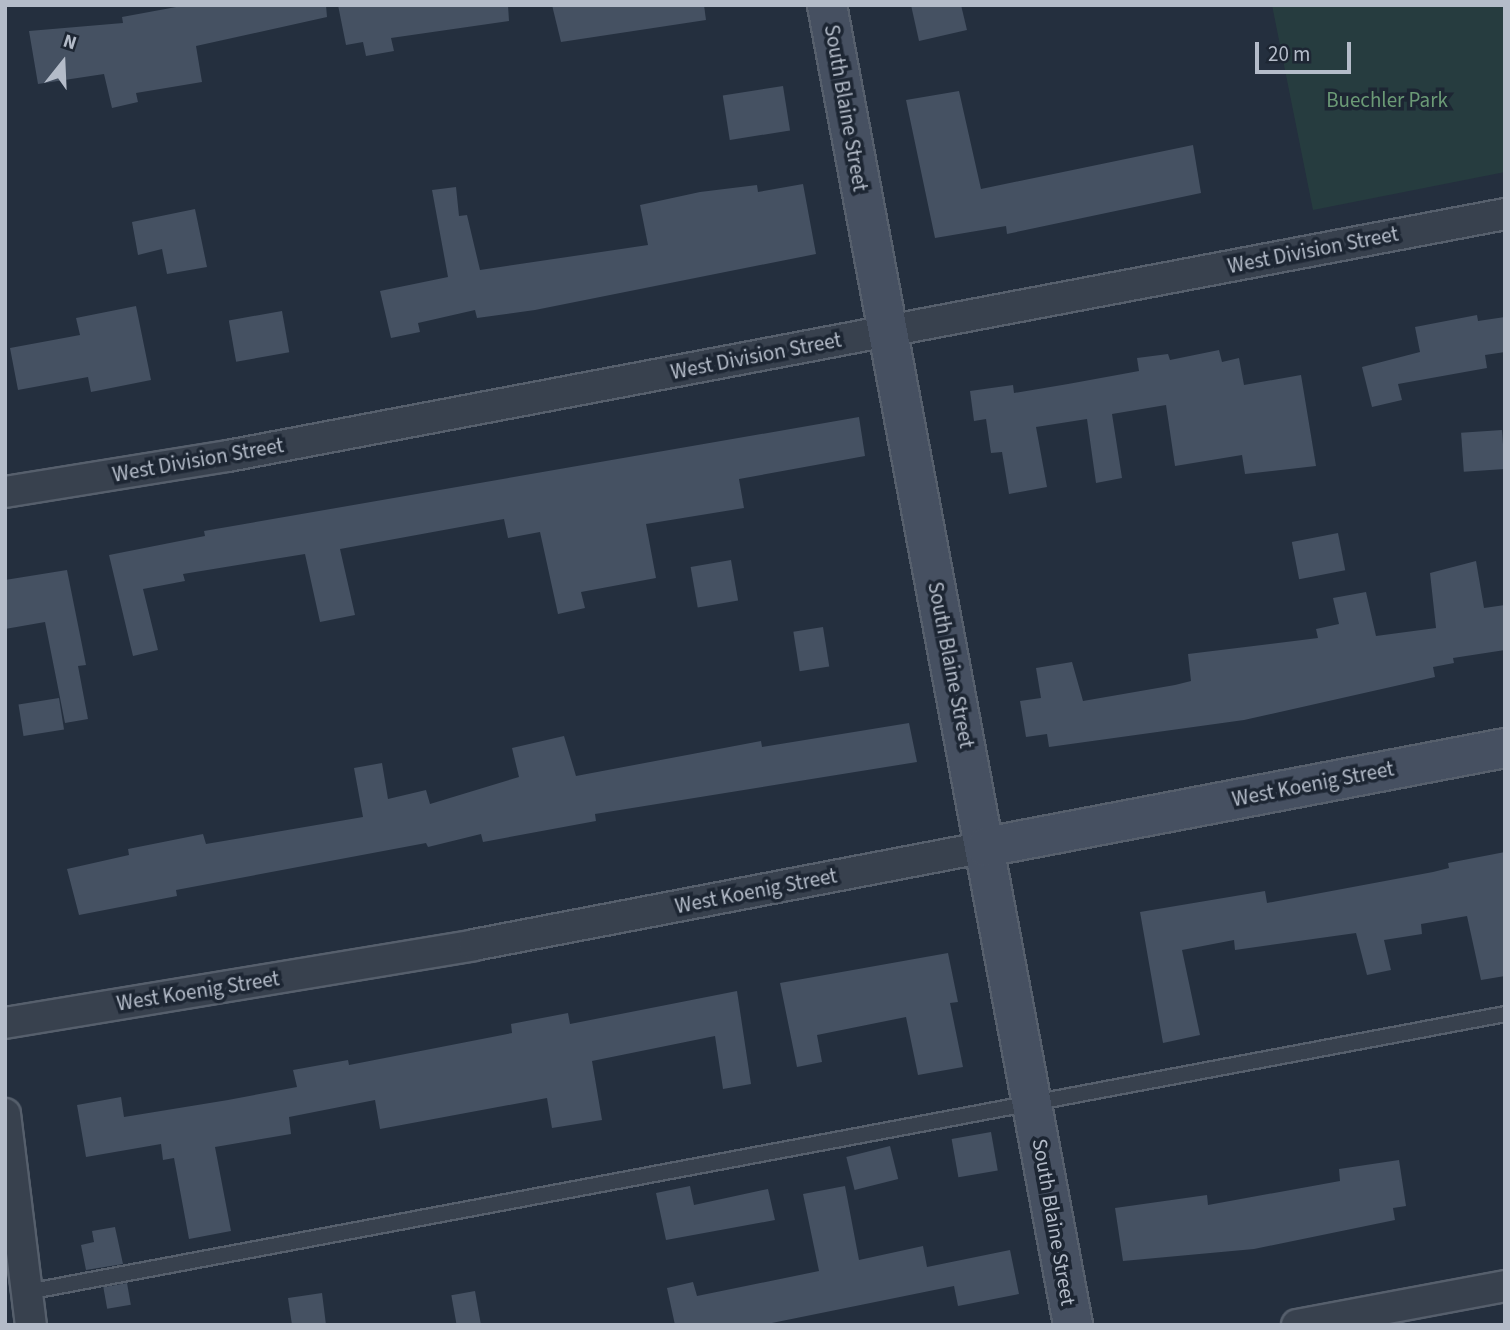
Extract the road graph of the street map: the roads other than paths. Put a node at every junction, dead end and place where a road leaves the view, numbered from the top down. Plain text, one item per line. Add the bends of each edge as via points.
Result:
1 (827, 5) edge
2 (1505, 214) edge
3 (888, 331) junction
4 (5, 492) edge
5 (1505, 748) edge
6 (986, 847) junction
7 (1505, 1014) edge
8 (5, 1023) edge
9 (1033, 1106) junction
10 (5, 1114) edge
11 (1505, 1286) edge
12 (27, 1292) junction
13 (32, 1325) edge
14 (1073, 1325) edge
15 (1297, 1325) edge

1 - 3 street, South Blaine Street
2 - 3 street, West Division Street
3 - 4 street, West Division Street via 228,456
3 - 6 street, South Blaine Street
5 - 6 street, West Koenig Street
6 - 8 street, West Koenig Street via 474,945
6 - 9 street, South Blaine Street
7 - 9 lane
9 - 12 lane
9 - 14 street, South Blaine Street
10 - 12 street
11 - 15 street
12 - 13 street

